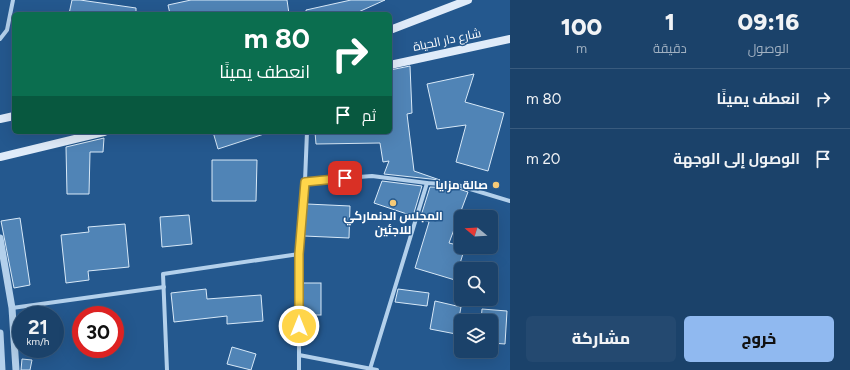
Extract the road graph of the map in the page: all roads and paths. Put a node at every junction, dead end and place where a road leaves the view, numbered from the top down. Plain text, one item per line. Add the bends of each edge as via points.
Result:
1 (13, 0) edge
2 (468, 0) edge
3 (392, 29) edge
4 (0, 39) edge
5 (510, 39) edge
6 (392, 65) edge
7 (12, 116) edge
8 (0, 119) edge
9 (96, 134) edge
10 (307, 134) edge
11 (0, 157) edge
12 (305, 182) junction
13 (427, 184) junction
14 (510, 201) edge
15 (0, 238) edge
16 (299, 254) junction
17 (164, 287) junction
18 (26, 306) edge
19 (12, 308) edge
20 (0, 333) edge
21 (299, 355) junction
22 (15, 358) edge
23 (370, 368) junction
24 (2, 370) edge
25 (16, 370) edge
26 (168, 370) edge
27 (299, 370) edge
28 (377, 370) edge

1 - 4 street via 8,30
2 - 3 main road, شارع دار الحياة
5 - 6 main road, شارع دار الحياة
7 - 8 main road
9 - 11 main road
10 - 12 street
12 - 13 street via 372,176
12 - 16 street
13 - 14 street via 457,185
13 - 23 street
15 - 19 street
16 - 17 street via 163,274
16 - 21 street
17 - 18 street
17 - 26 street
20 - 24 street
21 - 23 street
21 - 27 street
22 - 25 street
23 - 28 street

